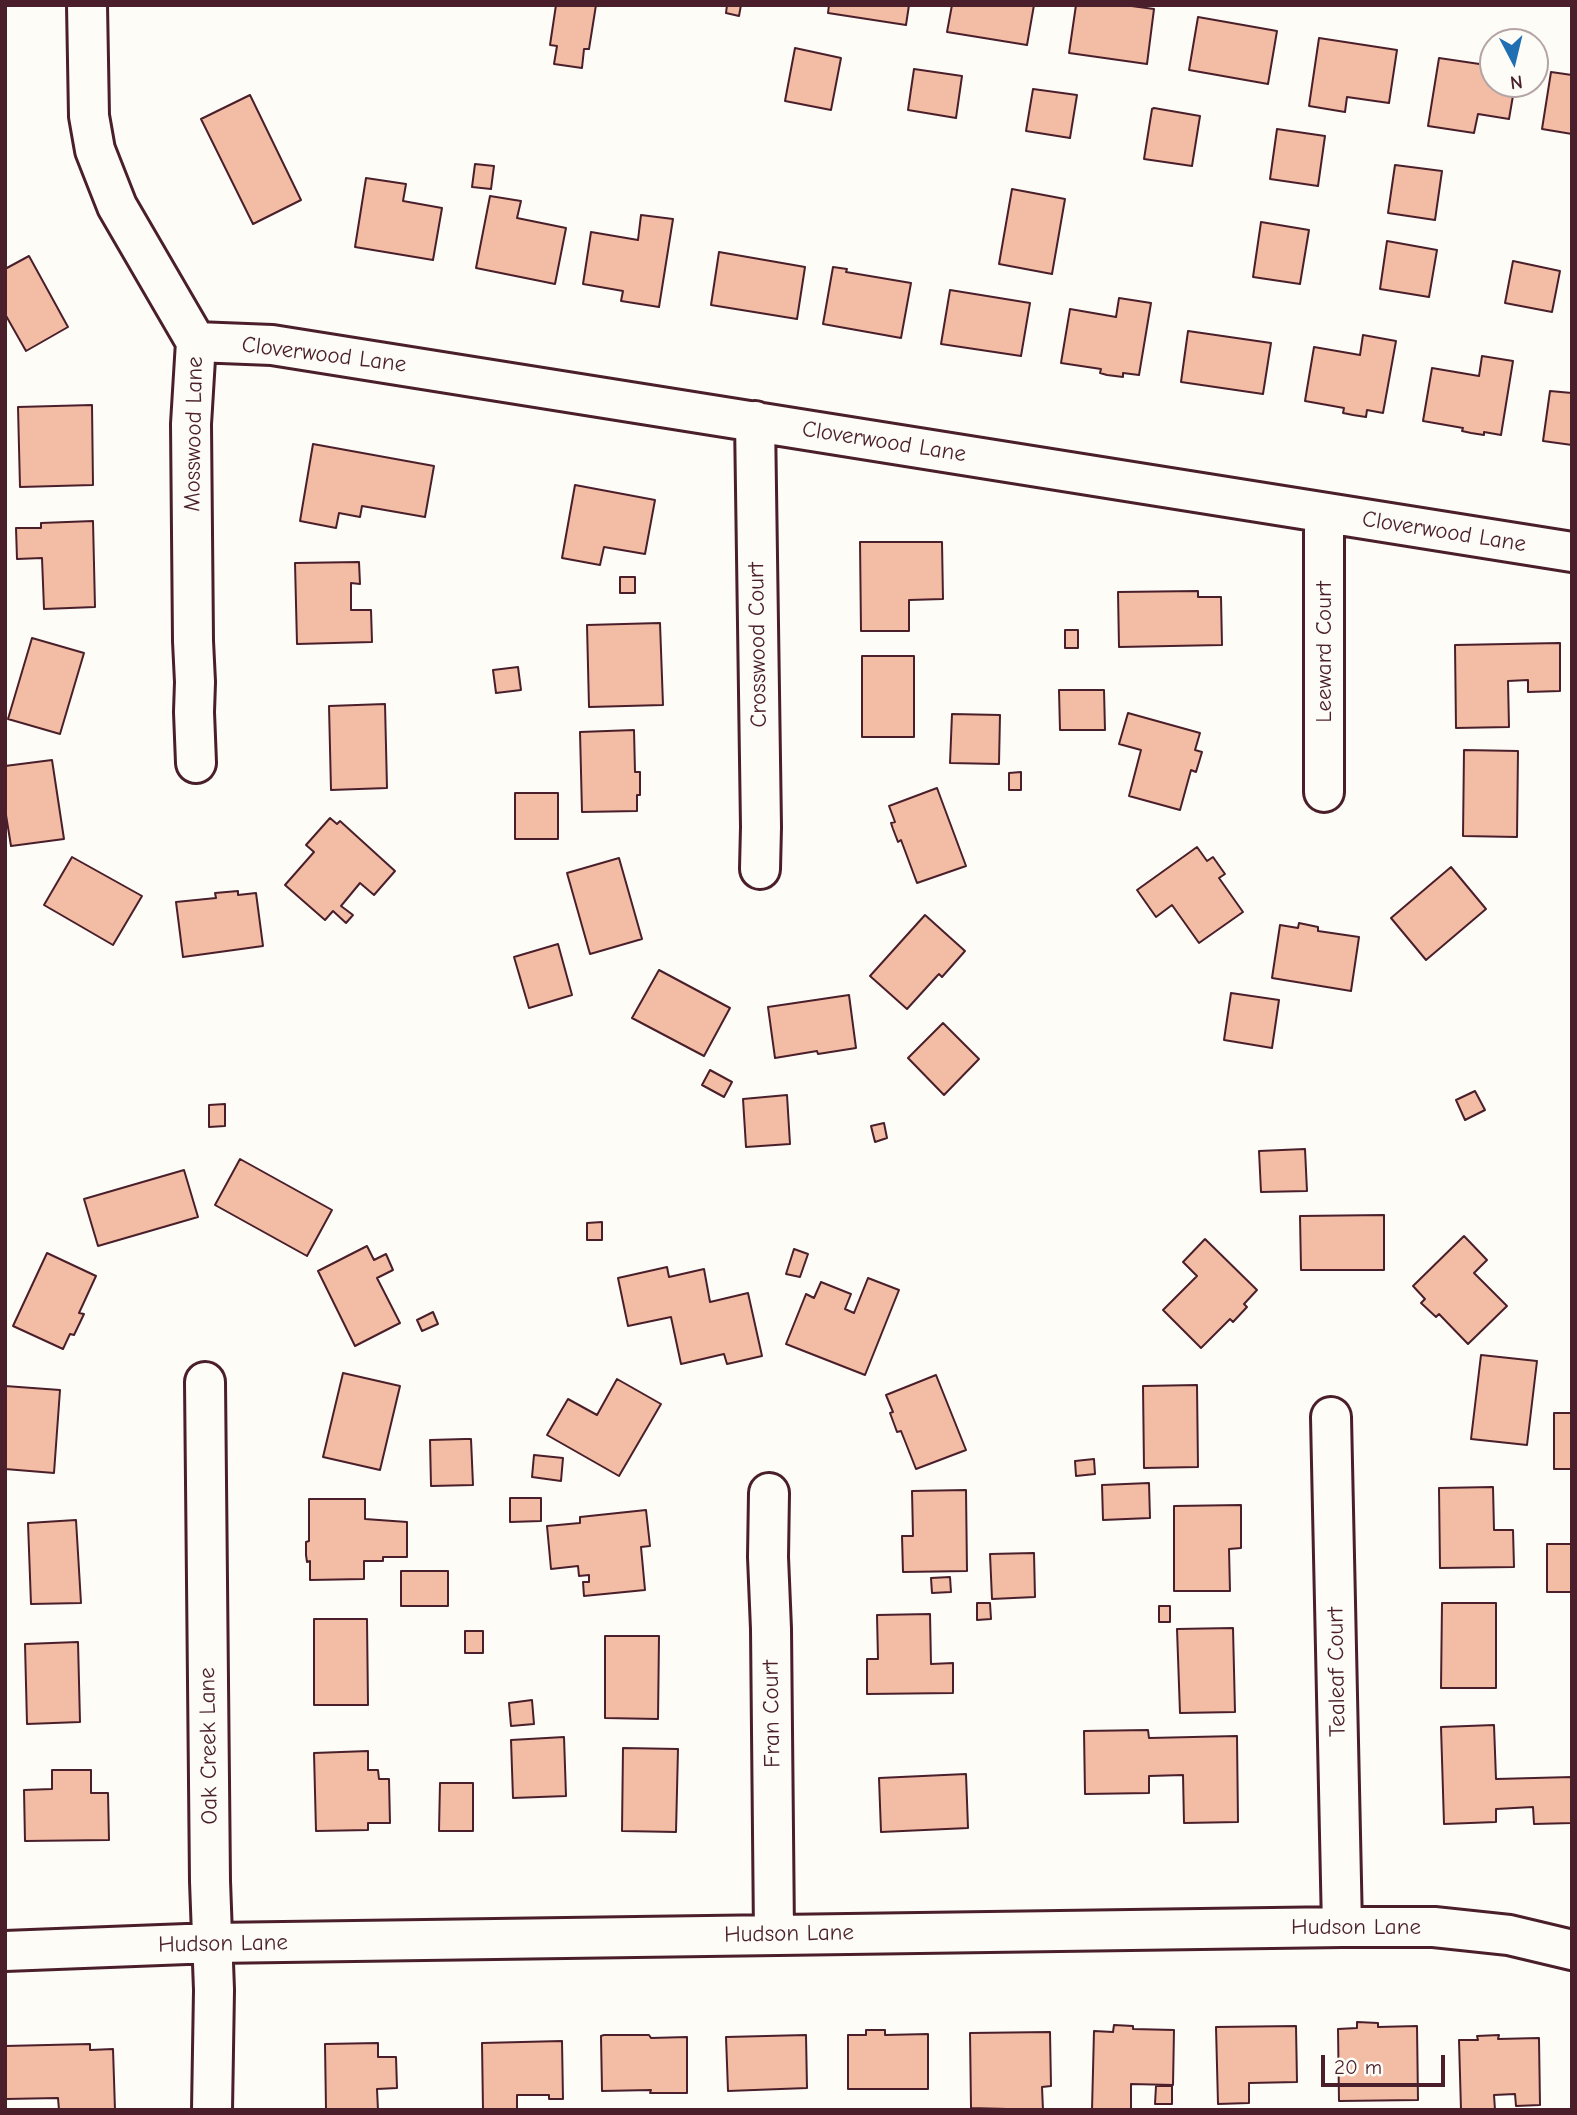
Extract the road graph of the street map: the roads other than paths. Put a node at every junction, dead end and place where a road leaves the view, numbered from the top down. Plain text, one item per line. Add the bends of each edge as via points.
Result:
1 (88, 5) edge
2 (196, 342) junction
3 (755, 421) junction
4 (1324, 513) junction
5 (1572, 552) edge
6 (196, 763) dead end
7 (1324, 792) dead end
8 (760, 869) dead end
9 (205, 1382) dead end
10 (1331, 1417) dead end
11 (769, 1493) dead end
12 (1342, 1927) junction
13 (774, 1934) junction
14 (213, 1943) junction
15 (1572, 1950) edge
16 (5, 1951) edge
17 (212, 2110) edge

1 - 2 street, Mosswood Lane via 89,116 95,150 117,206
2 - 3 street, Cloverwood Lane via 272,345
2 - 6 street, Mosswood Lane via 191,424
3 - 4 street, Cloverwood Lane
3 - 8 street, Crosswood Court
4 - 5 street, Cloverwood Lane
4 - 7 street, Leeward Court
9 - 14 street, Oak Creek Lane
10 - 12 street, Tealeaf Court
11 - 13 street, Fran Court
12 - 13 street, Hudson Lane
12 - 15 street, Hudson Lane via 1434,1927 1509,1935
13 - 14 street, Hudson Lane
14 - 16 street, Hudson Lane
14 - 17 street, Oak Creek Lane

